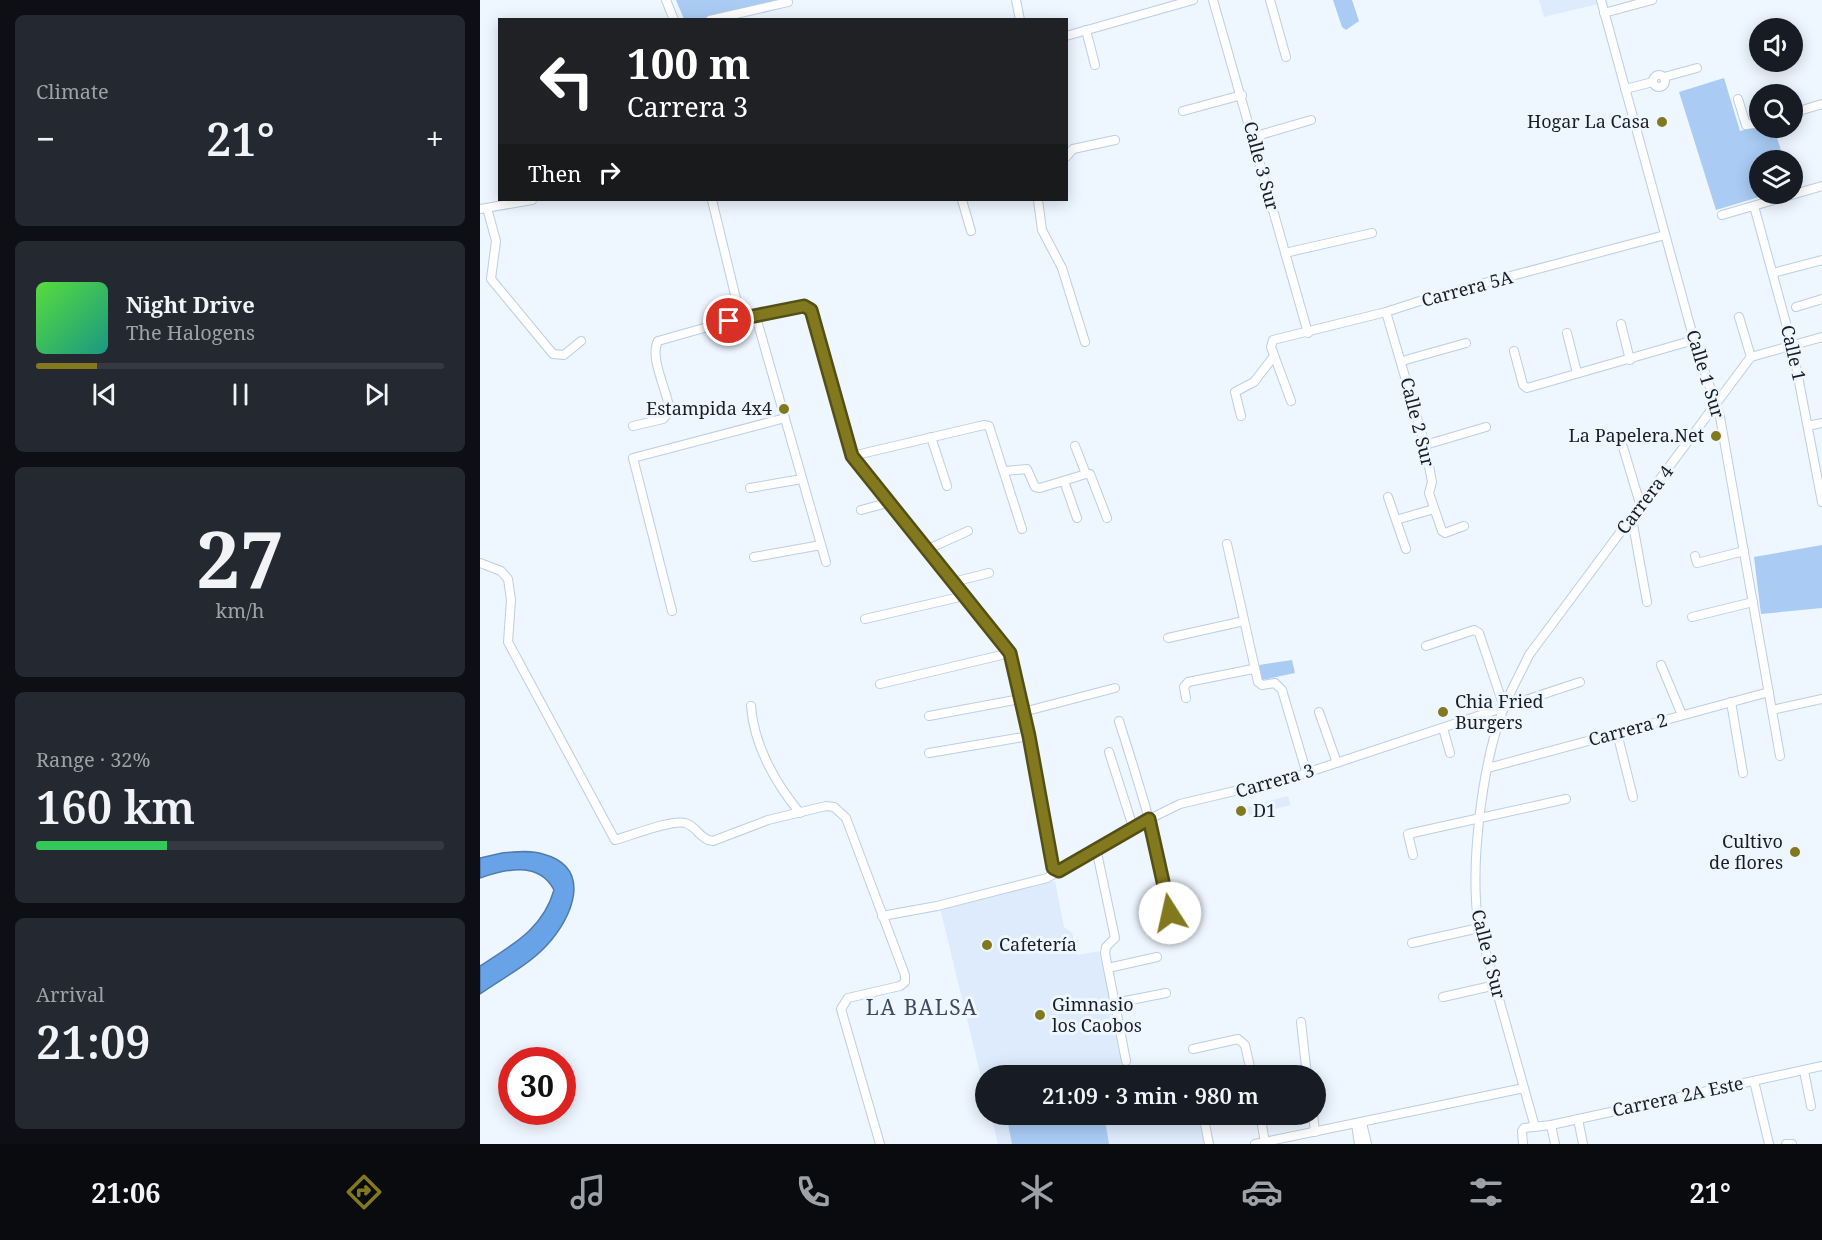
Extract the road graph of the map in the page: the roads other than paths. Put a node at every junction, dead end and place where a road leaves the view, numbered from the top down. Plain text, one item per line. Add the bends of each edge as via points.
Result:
1 (666, 0) edge
2 (1016, 0) edge
3 (1193, 0) edge
4 (1213, 0) edge
5 (1270, 0) edge
6 (1601, 0) edge
7 (1652, 0) edge
8 (788, 2) dead end
9 (1604, 13) junction
10 (673, 18) edge
11 (719, 18) edge
12 (1020, 18) edge
13 (1086, 30) junction
14 (1068, 35) edge
15 (1286, 57) dead end
16 (1095, 65) dead end
17 (1697, 68) dead end
18 (1625, 88) junction
19 (1242, 95) junction
20 (1738, 99) dead end
21 (1822, 104) edge
22 (1803, 110) edge
23 (1184, 111) dead end
24 (1311, 120) dead end
25 (1749, 125) edge
26 (1253, 137) junction
27 (1115, 140) dead end
28 (1068, 155) edge
29 (1822, 186) edge
30 (526, 201) edge
31 (712, 201) edge
32 (962, 201) edge
33 (1038, 201) edge
34 (1754, 206) junction
35 (484, 208) edge
36 (1722, 215) dead end
37 (970, 231) dead end
38 (1372, 233) dead end
39 (1665, 235) junction
40 (1285, 253) junction
41 (1822, 260) edge
42 (1773, 273) junction
43 (1822, 299) edge
44 (1796, 307) dead end
45 (1386, 312) junction
46 (744, 317) junction
47 (756, 317) junction
48 (1739, 317) dead end
49 (1621, 324) dead end
50 (1308, 333) junction
51 (1567, 333) dead end
52 (1822, 337) edge
53 (1694, 340) junction
54 (581, 341) dead end
55 (1085, 342) dead end
56 (1466, 343) dead end
57 (1792, 345) junction
58 (1514, 351) dead end
59 (1274, 356) junction
60 (1751, 357) junction
61 (1630, 360) junction
62 (1401, 361) junction
63 (1577, 373) junction
64 (1291, 401) dead end
65 (1715, 406) junction
66 (1241, 416) dead end
67 (785, 418) junction
68 (1822, 423) edge
69 (633, 426) dead end
70 (1808, 426) junction
71 (1486, 427) dead end
72 (930, 437) junction
73 (1425, 444) junction
74 (1075, 447) dead end
75 (1623, 447) dead end
76 (852, 456) junction
77 (1005, 471) junction
78 (1086, 474) junction
79 (802, 479) junction
80 (1064, 481) junction
81 (947, 486) dead end
82 (750, 488) dead end
83 (1388, 497) dead end
84 (1822, 502) edge
85 (887, 503) junction
86 (1641, 507) junction
87 (1434, 509) junction
88 (861, 510) dead end
89 (1077, 518) dead end
90 (1107, 518) dead end
91 (1632, 519) junction
92 (1396, 520) junction
93 (1464, 526) dead end
94 (1022, 529) dead end
95 (968, 531) dead end
96 (1227, 544) dead end
97 (821, 545) junction
98 (926, 549) junction
99 (1406, 549) dead end
100 (1744, 551) junction
101 (1695, 556) dead end
102 (754, 557) dead end
103 (826, 562) dead end
104 (480, 563) edge
105 (988, 573) dead end
106 (953, 582) junction
107 (964, 596) junction
108 (1647, 602) dead end
109 (1753, 602) junction
110 (672, 611) dead end
111 (1692, 617) dead end
112 (865, 619) dead end
113 (1244, 621) junction
114 (1168, 638) dead end
115 (1426, 646) dead end
116 (1010, 653) junction
117 (1661, 665) dead end
118 (1253, 669) junction
119 (1580, 682) dead end
120 (880, 684) dead end
121 (1115, 688) dead end
122 (1768, 692) junction
123 (1186, 698) dead end
124 (1020, 699) junction
125 (1822, 699) edge
126 (1731, 702) junction
127 (751, 706) dead end
128 (1504, 707) junction
129 (1773, 710) junction
130 (1023, 712) junction
131 (1320, 712) dead end
132 (1682, 715) junction
133 (929, 717) dead end
134 (1119, 721) dead end
135 (1443, 728) junction
136 (1617, 733) junction
137 (1029, 736) junction
138 (1109, 752) dead end
139 (929, 753) dead end
140 (1450, 753) dead end
141 (1780, 756) dead end
142 (1337, 763) junction
143 (1488, 768) junction
144 (1306, 771) junction
145 (1743, 774) dead end
146 (1633, 797) dead end
147 (1566, 799) dead end
148 (800, 813) junction
149 (1149, 819) junction
150 (1480, 819) junction
151 (1133, 827) junction
152 (1096, 848) junction
153 (1413, 855) dead end
154 (1055, 871) junction
155 (882, 916) junction
156 (1154, 923) dead end
157 (1479, 928) junction
158 (1412, 943) dead end
159 (1157, 957) dead end
160 (1108, 968) junction
161 (1496, 984) junction
162 (1166, 993) dead end
163 (1443, 997) dead end
164 (1114, 1003) junction
165 (1301, 1022) dead end
166 (1193, 1049) dead end
167 (1126, 1061) dead end
168 (1250, 1065) edge
169 (1306, 1065) edge
170 (1822, 1066) edge
171 (1804, 1071) junction
172 (1754, 1081) junction
173 (1524, 1088) junction
174 (1811, 1106) dead end
175 (1578, 1119) junction
176 (1359, 1123) junction
177 (1205, 1125) edge
178 (1262, 1125) edge
179 (1314, 1125) edge
180 (1551, 1125) junction
181 (1535, 1127) junction
182 (1315, 1132) junction
183 (1265, 1142) junction
184 (880, 1144) edge
185 (1209, 1144) edge
186 (1255, 1144) edge
187 (1359, 1144) edge
188 (1366, 1144) edge
189 (1523, 1144) edge
190 (1555, 1144) edge
191 (1583, 1144) edge
192 (1768, 1144) edge
193 (1786, 1144) edge
194 (1792, 1144) edge

1 - 10 street
2 - 12 street
3 - 13 street
4 - 19 street, Calle 3 Sur
5 - 15 street
6 - 9 street, Calle 1 Sur
7 - 9 street
8 - 11 street
9 - 18 street, Calle 1 Sur via 1616,42
13 - 14 street
13 - 16 street
17 - 18 street via 1664,77 1662,86 1653,82
18 - 39 street, Calle 1 Sur
19 - 23 street
19 - 26 street, Calle 3 Sur
20 - 25 street
21 - 22 street
24 - 26 street
26 - 40 street, Calle 3 Sur
27 - 28 street via 1073,149
29 - 34 street
30 - 35 street
31 - 46 street via 739,311
32 - 37 street
33 - 55 street via 1042,230 1062,268
34 - 36 street
34 - 42 street, Calle 1
35 - 54 street via 496,241 490,279 554,354 564,355
38 - 40 street
39 - 45 street, Carrera 5A via 1490,279
39 - 53 street, Calle 1 Sur
40 - 50 street, Calle 3 Sur
41 - 42 street
42 - 57 street, Calle 1
43 - 44 street
45 - 50 street, Carrera 5A
45 - 62 street, Calle 2 Sur
46 - 47 street
46 - 69 street via 658,341 654,356 667,391 669,411 663,419
47 - 67 street
47 - 76 street via 804,306 811,310
48 - 60 street
49 - 61 street
50 - 59 street, Carrera 5A via 1273,340
51 - 63 street
52 - 57 street
53 - 61 street
53 - 65 street, Calle 1 Sur
56 - 62 street
57 - 60 street
57 - 70 street, Calle 1
58 - 63 street via 1524,387
59 - 64 street
59 - 66 street via 1254,382 1235,392
60 - 65 street, Carrera 4
61 - 63 street
62 - 73 street, Calle 2 Sur
65 - 86 street, Carrera 4
65 - 100 street, Calle 1 Sur
67 - 79 street
67 - 110 street via 633,458
68 - 70 street
70 - 84 street, Calle 1
71 - 73 street
72 - 76 street
72 - 77 street via 989,426
72 - 81 street
73 - 87 street, Calle 2 Sur
74 - 78 street
75 - 86 street
76 - 85 street
77 - 80 street via 1027,469 1037,488
77 - 94 street
78 - 80 street
78 - 90 street via 1094,480
79 - 82 street
79 - 97 street
80 - 89 street
83 - 92 street
85 - 88 street
85 - 98 street
86 - 91 street, Carrera 4
87 - 92 street
87 - 93 street, Calle 2 Sur via 1443,532
91 - 108 street
91 - 128 street, Carrera 4 via 1529,655
92 - 99 street
95 - 98 street
96 - 113 street
97 - 102 street
97 - 103 street
98 - 106 street
100 - 101 street via 1697,563
100 - 109 street, Calle 1 Sur
104 - 148 street via 501,571 508,579 508,642 615,840 678,822 690,825 706,841 712,841 768,819
105 - 106 street
106 - 107 street
107 - 112 street
107 - 116 street
109 - 111 street
109 - 122 street, Calle 1 Sur
113 - 114 street
113 - 118 street
115 - 128 street via 1474,630 1479,633
116 - 120 street
116 - 124 street
117 - 132 street
118 - 123 street via 1188,682 1184,687
118 - 144 street via 1260,685 1275,683 1282,690
119 - 128 street, Carrera 3
121 - 130 street
122 - 126 street, Carrera 2
122 - 129 street, Calle 1 Sur
124 - 130 street
124 - 133 street
125 - 129 street
126 - 132 street, Carrera 2
126 - 145 street
127 - 148 street via 753,724 765,755 783,792
128 - 135 street, Carrera 3
128 - 143 street, Calle 3 Sur
129 - 141 street, Calle 1 Sur
130 - 137 street
131 - 142 street
132 - 136 street, Carrera 2
134 - 149 street
135 - 140 street
135 - 142 street, Carrera 3
136 - 143 street, Carrera 2
136 - 146 street
137 - 139 street
137 - 154 street
138 - 151 street
142 - 144 street, Carrera 3
143 - 150 street, Calle 3 Sur
144 - 149 street, Carrera 3 via 1180,804
147 - 150 street
148 - 155 street via 826,806 846,818
149 - 151 street, Carrera 3
149 - 156 street via 1170,909 1166,918
150 - 153 street via 1408,834
150 - 157 street, Calle 3 Sur via 1475,904
151 - 152 street, Carrera 3
152 - 154 street, Carrera 3
152 - 160 street via 1115,938 1105,951
154 - 155 street, Carrera 3 via 1047,878 1018,887
155 - 184 street via 905,982 848,998 841,1009
157 - 158 street
157 - 161 street, Calle 3 Sur
159 - 160 street
160 - 164 street
161 - 163 street
161 - 173 street, Calle 3 Sur
162 - 164 street
164 - 167 street
165 - 169 street
166 - 168 street via 1238,1039 1245,1045
170 - 171 street, Carrera 2A Este
171 - 172 street, Carrera 2A Este
171 - 174 street
172 - 175 street, Carrera 2A Este
172 - 192 street
173 - 176 street
173 - 181 street, Calle 3 Sur
175 - 180 street, Carrera 2A Este
175 - 191 street
176 - 182 street
176 - 187 street
176 - 188 street
177 - 185 street
178 - 183 street
179 - 182 street
180 - 181 street, Carrera 2A Este
180 - 190 street
181 - 189 street via 1521,1131
182 - 183 street
183 - 186 street
193 - 194 street

